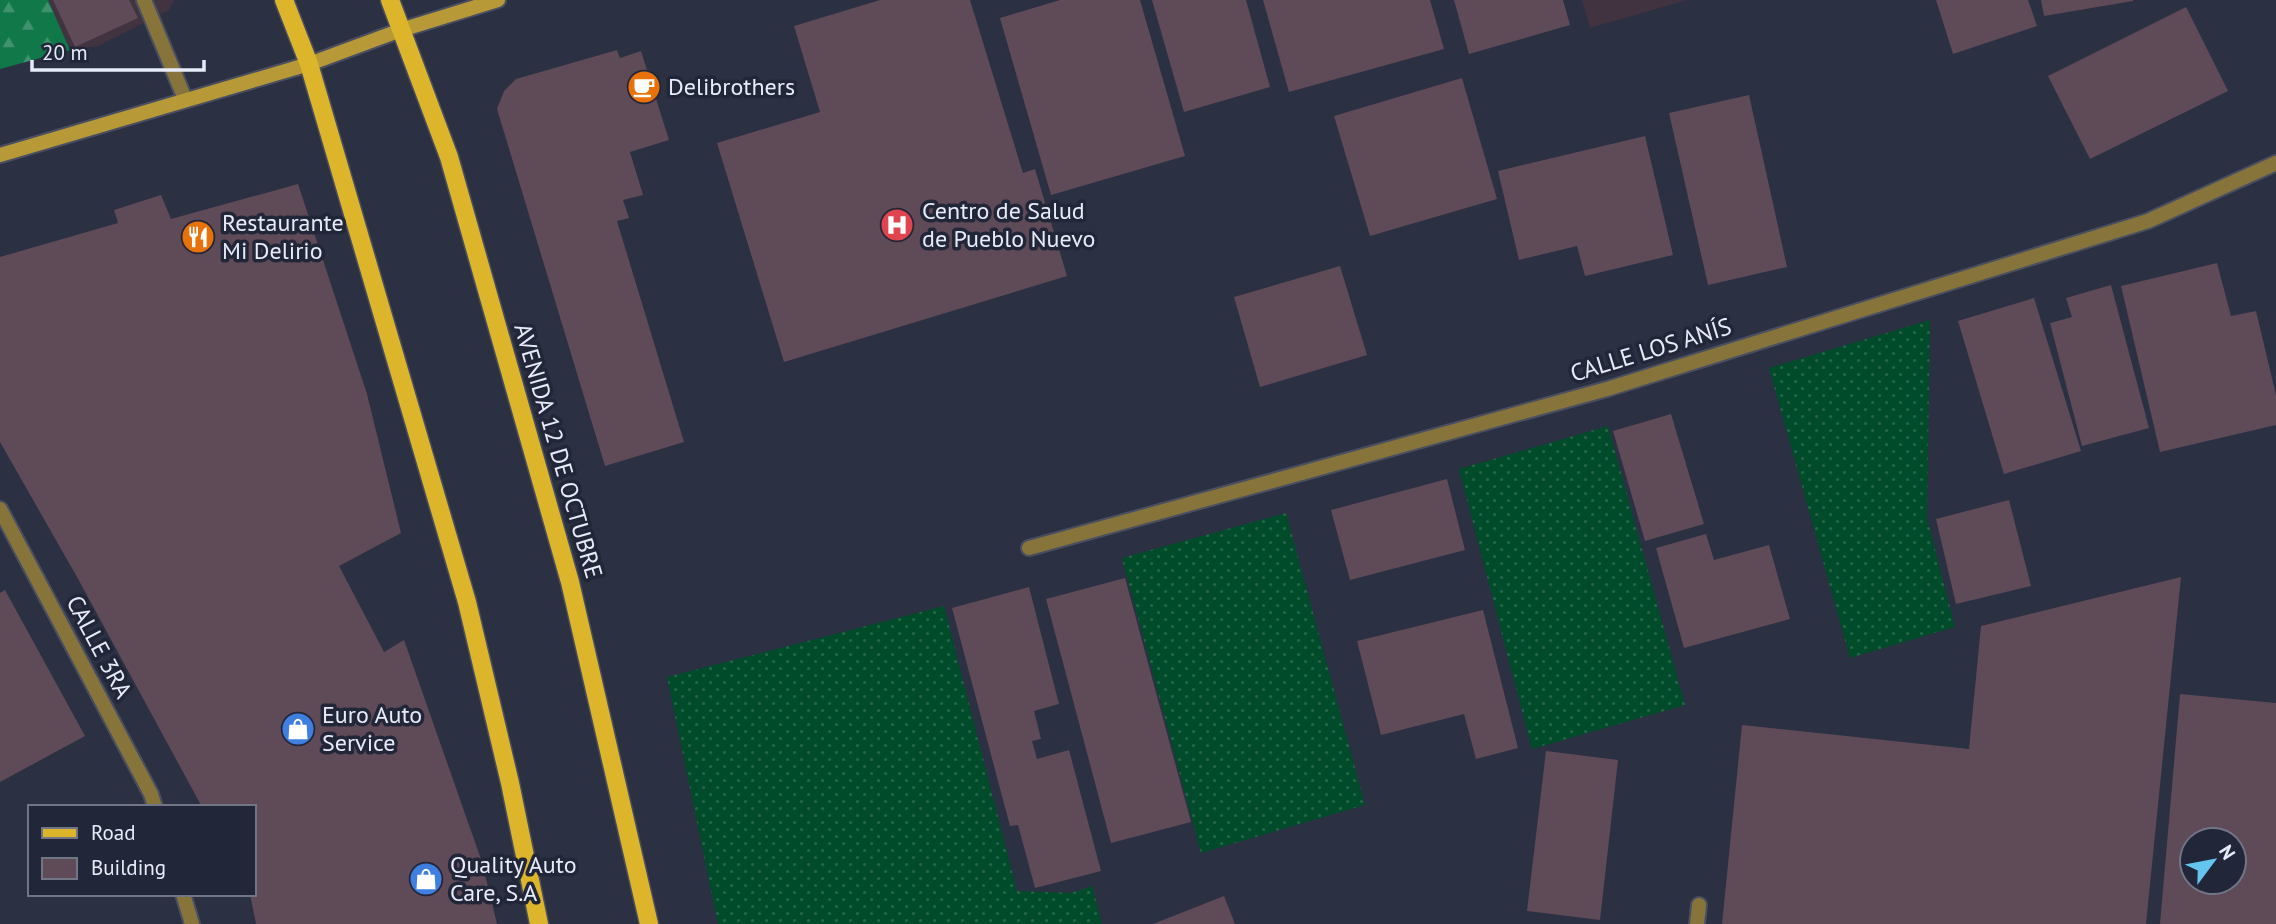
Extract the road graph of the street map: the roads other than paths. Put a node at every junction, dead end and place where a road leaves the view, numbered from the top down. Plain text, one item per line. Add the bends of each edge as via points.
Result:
1 (144, 0) edge
2 (285, 0) edge
3 (390, 0) edge
4 (498, 0) edge
5 (401, 30) junction
6 (309, 64) junction
7 (185, 99) junction
8 (0, 155) edge
9 (2276, 163) edge
10 (0, 509) edge
11 (1029, 548) dead end
12 (154, 805) edge
13 (184, 896) edge
14 (1699, 905) dead end
15 (192, 924) edge
16 (539, 924) edge
17 (649, 924) edge
18 (1697, 924) edge

1 - 7 street
2 - 6 main road
3 - 5 main road, AVENIDA 12 DE OCTUBRE
4 - 5 main road
5 - 6 main road
5 - 17 main road, AVENIDA 12 DE OCTUBRE via 449,157 566,569
6 - 7 main road
6 - 16 main road via 467,602
7 - 8 main road
9 - 11 street, CALLE LOS ANÍS via 2148,221 1633,381
10 - 12 street, CALLE 3RA
13 - 15 street
14 - 18 street

